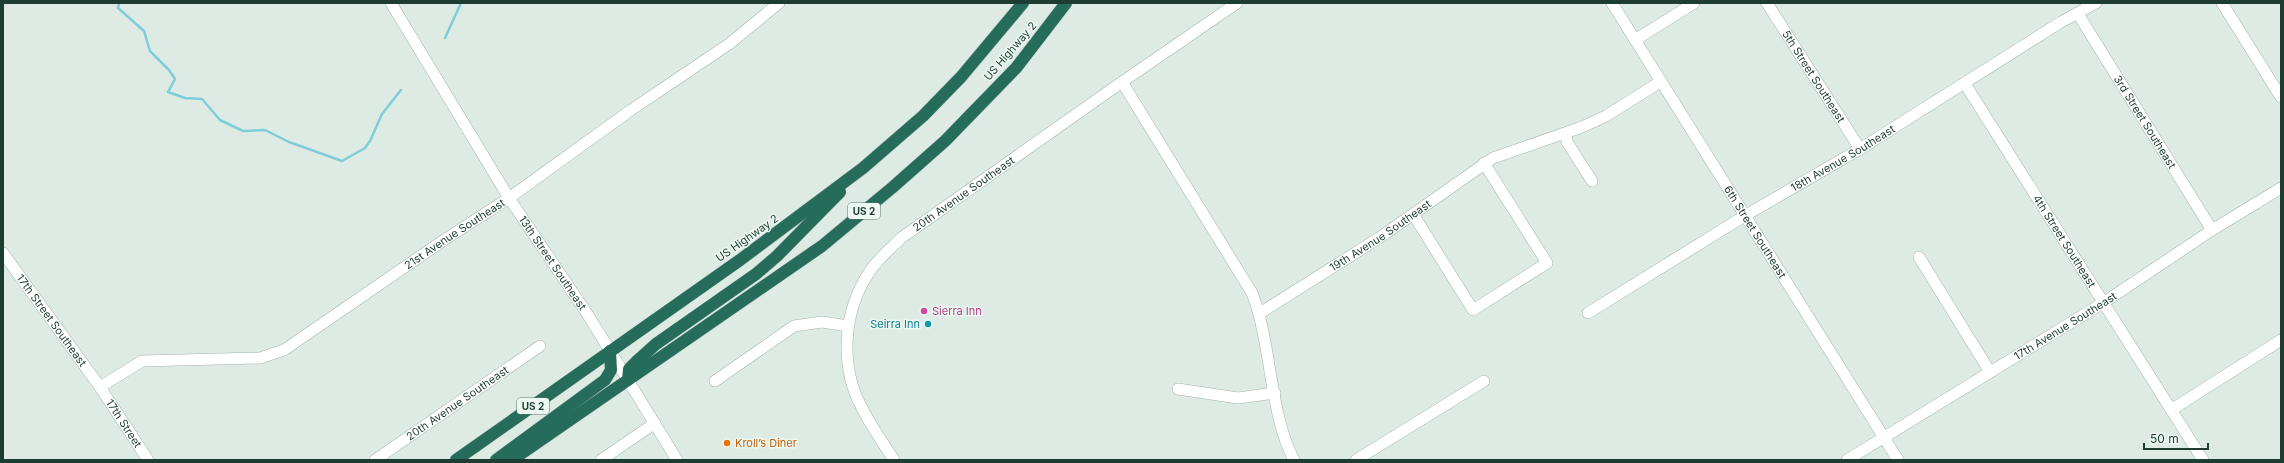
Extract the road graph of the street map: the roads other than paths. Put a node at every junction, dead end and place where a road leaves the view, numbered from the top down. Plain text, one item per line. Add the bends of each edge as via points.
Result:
1 (391, 3) edge
2 (779, 3) edge
3 (1023, 3) edge
4 (1066, 3) edge
5 (1237, 3) edge
6 (1612, 3) edge
7 (1694, 3) edge
8 (1767, 3) edge
9 (2096, 3) edge
10 (2222, 3) edge
11 (2078, 14) junction
12 (1635, 40) junction
13 (1122, 82) junction
14 (1660, 82) junction
15 (1965, 84) junction
16 (2281, 97) edge
17 (1566, 134) junction
18 (1860, 149) junction
19 (1484, 163) junction
20 (863, 168) junction
21 (1592, 181) dead end
22 (2281, 188) edge
23 (509, 198) junction
24 (1413, 214) junction
25 (1746, 215) junction
26 (2212, 230) junction
27 (3, 253) edge
28 (1919, 257) dead end
29 (2103, 303) junction
30 (1260, 313) junction
31 (1588, 313) dead end
32 (848, 326) junction
33 (2281, 340) edge
34 (540, 346) dead end
35 (610, 351) junction
36 (1990, 372) junction
37 (628, 380) junction
38 (715, 381) dead end
39 (1484, 381) dead end
40 (100, 387) junction
41 (1178, 389) dead end
42 (1275, 393) junction
43 (2171, 410) junction
44 (655, 423) junction
45 (1884, 438) junction
46 (148, 460) edge
47 (375, 460) edge
48 (456, 460) edge
49 (496, 460) edge
50 (512, 460) edge
51 (601, 460) edge
52 (677, 460) edge
53 (894, 460) edge
54 (1294, 460) edge
55 (1356, 460) edge
56 (1847, 460) edge
57 (1898, 460) edge
58 (2203, 460) edge

1 - 23 street, 13th Street Southeast
2 - 23 street, 21st Avenue Southeast via 729,44 631,110
3 - 20 highway, US Highway 2 / US 2 via 961,77 923,116
4 - 37 highway, US Highway 2 / US 2 via 1016,68 945,141 893,188 822,246
5 - 13 street, 20th Avenue Southeast
6 - 12 street, 6th Street Southeast
7 - 12 street
8 - 18 street, 5th Street Southeast
9 - 11 street, 18th Avenue Southeast
10 - 16 street
11 - 15 street, 18th Avenue Southeast via 2061,22
11 - 26 street, 3rd Street Southeast
12 - 14 street, 6th Street Southeast
13 - 30 street via 1241,273
13 - 32 street, 20th Avenue Southeast via 897,242 870,270 860,287
14 - 17 street, 19th Avenue Southeast via 1606,116
14 - 25 street, 6th Street Southeast
15 - 18 street, 18th Avenue Southeast
15 - 29 street, 4th Street Southeast
17 - 19 street, 19th Avenue Southeast via 1506,152
17 - 21 street via 1567,142
18 - 25 street, 18th Avenue Southeast
19 - 24 street, 19th Avenue Southeast
19 - 24 street via 1547,263 1473,310
20 - 35 highway, US Highway 2 / US 2
20 - 37 highway via 826,208 756,274 656,344 630,369
22 - 26 street, 17th Avenue Southeast
23 - 35 street, 13th Street Southeast
23 - 40 street, 21st Avenue Southeast via 284,350 260,358 142,361
24 - 30 street, 19th Avenue Southeast
25 - 31 street, 18th Avenue Southeast
25 - 45 street, 6th Street Southeast
26 - 29 street, 17th Avenue Southeast
27 - 40 street, 17th Street Southeast
28 - 36 street
29 - 36 street, 17th Avenue Southeast
29 - 43 street, 4th Street Southeast
30 - 42 street
32 - 38 street via 822,322 794,326
32 - 53 street via 847,358 855,393
33 - 43 street
34 - 47 street, 20th Avenue Southeast
35 - 37 street, 13th Street Southeast
35 - 48 highway, US Highway 2 / US 2
35 - 49 highway via 611,370 606,380
36 - 45 street, 17th Avenue Southeast
37 - 44 street, 13th Street Southeast
37 - 50 highway, US Highway 2 / US 2
39 - 55 street
40 - 46 street, 17th Street
41 - 42 street via 1238,398
42 - 54 street
43 - 58 street, 4th Street Southeast
44 - 51 street
44 - 52 street, 13th Street Southeast
45 - 56 street, 17th Avenue Southeast
45 - 57 street, 6th Street Southeast

